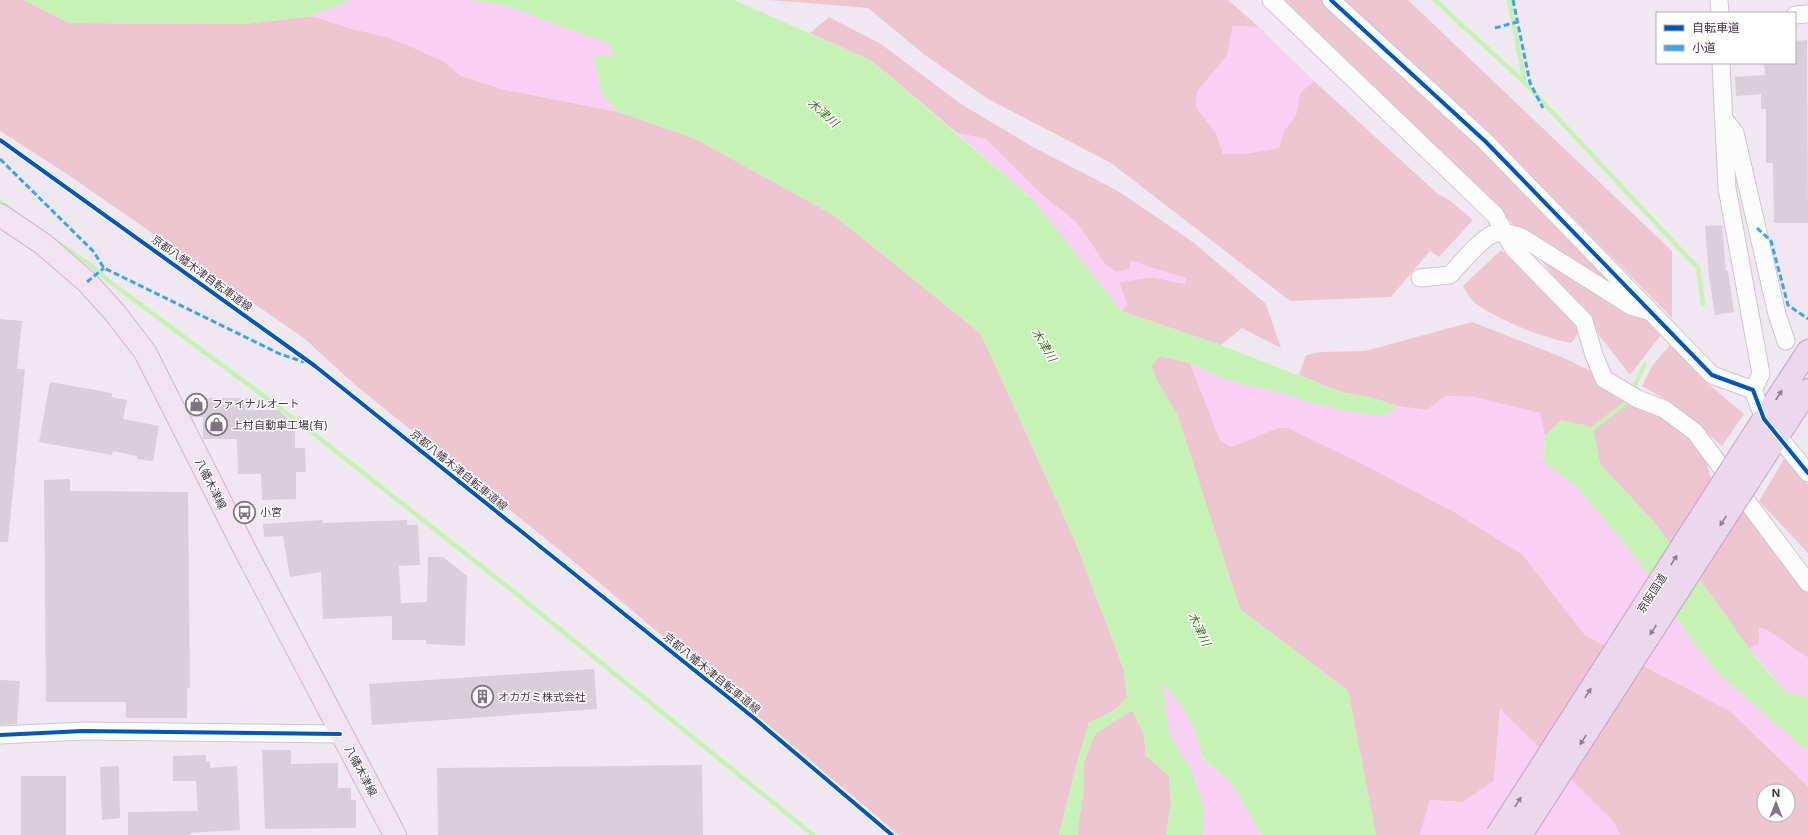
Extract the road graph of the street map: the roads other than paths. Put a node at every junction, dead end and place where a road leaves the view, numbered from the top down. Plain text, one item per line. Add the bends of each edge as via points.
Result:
1 (1271, 0) edge
2 (1330, 0) edge
3 (1719, 0) edge
4 (1720, 12) edge
5 (1808, 14) edge
6 (1796, 15) edge
7 (1721, 64) edge
8 (1723, 118) junction
9 (0, 216) edge
10 (1506, 233) junction
11 (1420, 278) dead end
12 (1652, 312) junction
13 (1786, 341) dead end
14 (1808, 351) edge
15 (1753, 390) junction
16 (1808, 390) edge
17 (1764, 419) junction
18 (1773, 444) junction
19 (1808, 473) edge
20 (1808, 583) edge
21 (0, 734) edge
22 (340, 734) junction
23 (395, 835) edge
24 (1497, 835) edge
25 (1521, 835) edge

1 - 10 street via 1495,215
2 - 12 street via 1486,142
3 - 4 street
5 - 6 street
7 - 8 street
8 - 13 street via 1735,132 1777,314
8 - 15 street via 1727,188 1761,374
9 - 22 main road, 八幡木津線 via 43,244 87,282 145,352
10 - 11 street via 1492,234 1450,275
10 - 12 street via 1523,238 1631,306
10 - 20 street via 1513,248 1584,321 1604,378 1638,399 1664,409 1695,432
12 - 15 street via 1712,375
17 -> 14 highway, 京阪国道
15 - 17 street
16 - 18 highway, 京阪国道
17 - 18 street
24 -> 17 highway, 京阪国道, bridge
18 - 19 street
18 -> 25 highway, 京阪国道, bridge
21 - 22 street via 83,731
22 - 23 main road, 八幡木津線

